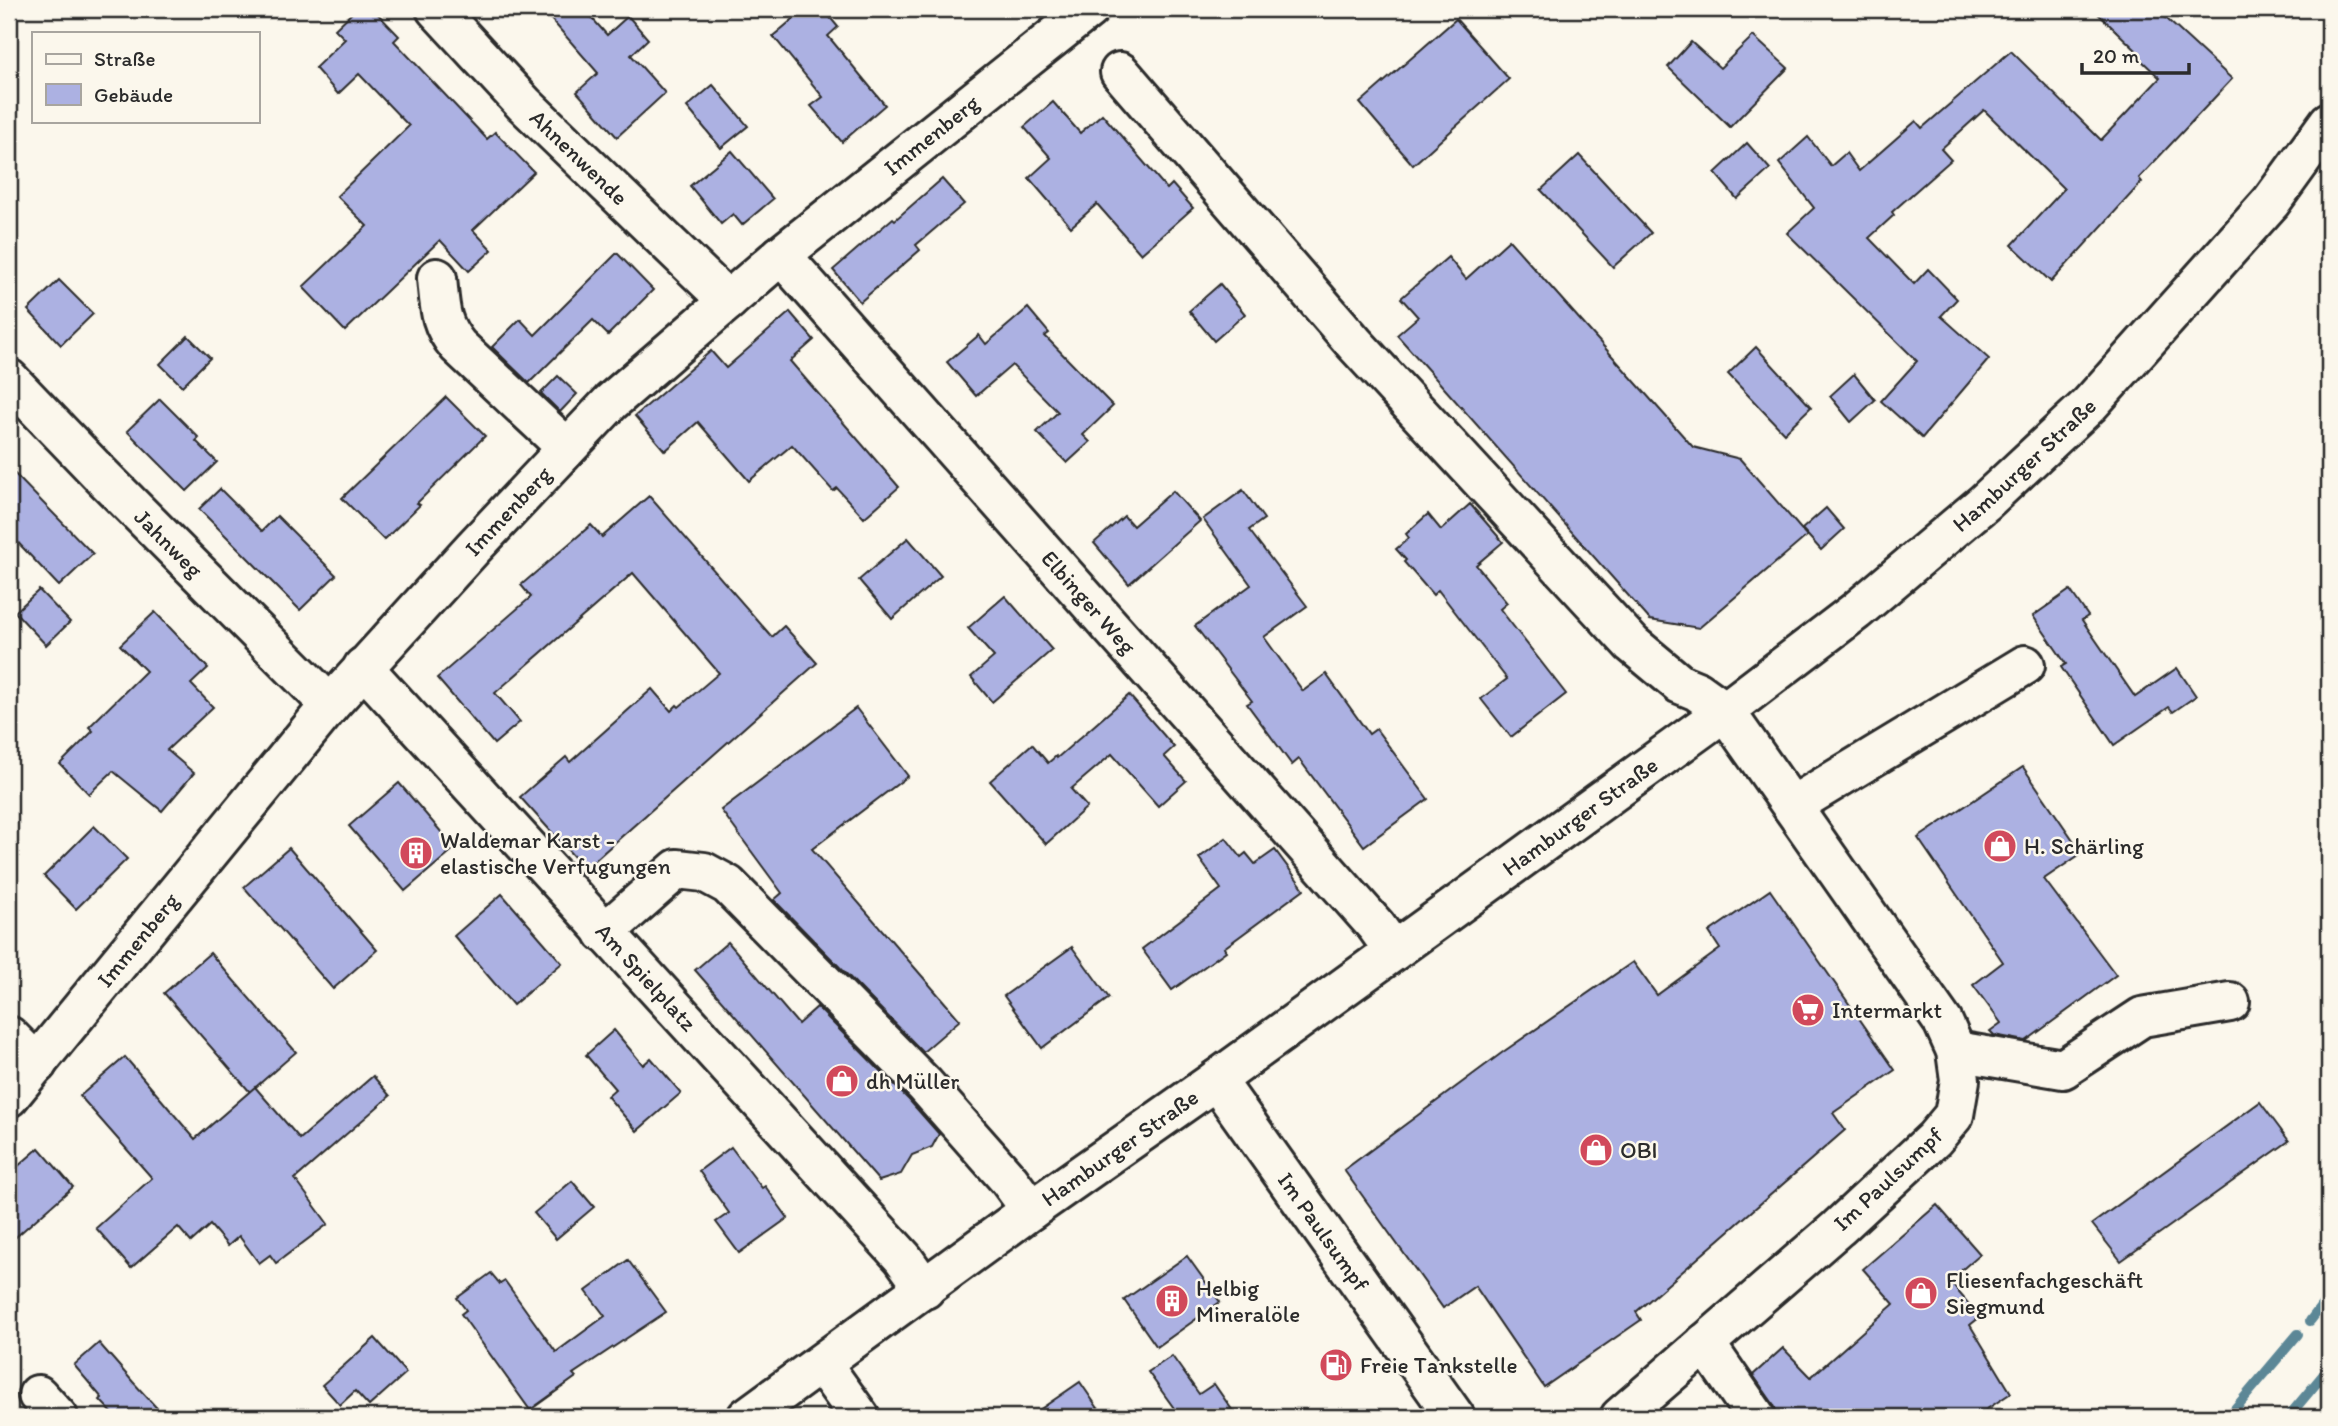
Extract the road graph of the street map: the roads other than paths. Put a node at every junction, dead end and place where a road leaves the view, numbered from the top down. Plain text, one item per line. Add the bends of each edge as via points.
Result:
1 (436, 9) edge
2 (1089, 9) edge
3 (1120, 72) dead end
4 (2329, 122) edge
5 (781, 255) junction
6 (437, 278) dead end
7 (728, 301) junction
8 (9, 379) edge
9 (567, 448) junction
10 (2025, 665) dead end
11 (363, 667) junction
12 (330, 705) junction
13 (1725, 710) junction
14 (1792, 806) junction
15 (604, 933) junction
16 (1394, 951) junction
17 (2230, 1002) dead end
18 (9, 1036) edge
19 (1956, 1051) junction
20 (37, 1064) junction
21 (1216, 1080) junction
22 (9, 1097) edge
23 (1031, 1210) junction
24 (925, 1289) junction
25 (1705, 1343) junction
26 (822, 1364) junction
27 (747, 1417) edge
28 (860, 1417) edge
29 (1455, 1417) edge
30 (1620, 1417) edge
31 (1755, 1417) edge

1 - 7 street, Ahnenwende via 524,104
2 - 5 street, Immenberg
3 - 13 street via 1355,344 1632,645 1680,684
4 - 13 street, Hamburger Straße via 2271,202 2089,405 1984,503 1856,611
5 - 7 street, Immenberg
5 - 16 street, Elbinger Weg
6 - 9 street via 446,332
7 - 9 street, Immenberg via 611,402
8 - 12 street, Jahnweg
9 - 11 street, Immenberg
10 - 14 street
11 - 12 street, Immenberg
11 - 15 street, Am Spielplatz
12 - 20 street, Immenberg
13 - 14 street, Im Paulsumpf
13 - 16 street, Hamburger Straße
14 - 19 street, Im Paulsumpf via 1943,1022
15 - 23 street via 677,869 704,872 728,885 925,1085
15 - 24 street, Am Spielplatz via 903,1258
16 - 21 street, Hamburger Straße
17 - 19 street via 2142,1017 2063,1069
18 - 20 street
19 - 25 street, Im Paulsumpf via 1960,1080 1954,1115 1941,1131
20 - 22 street, Immenberg
21 - 23 street, Hamburger Straße
21 - 29 street, Im Paulsumpf
23 - 24 street, Hamburger Straße
24 - 26 street, Hamburger Straße
25 - 30 street, Im Paulsumpf
25 - 31 street
26 - 27 street, Hamburger Straße
26 - 28 street

